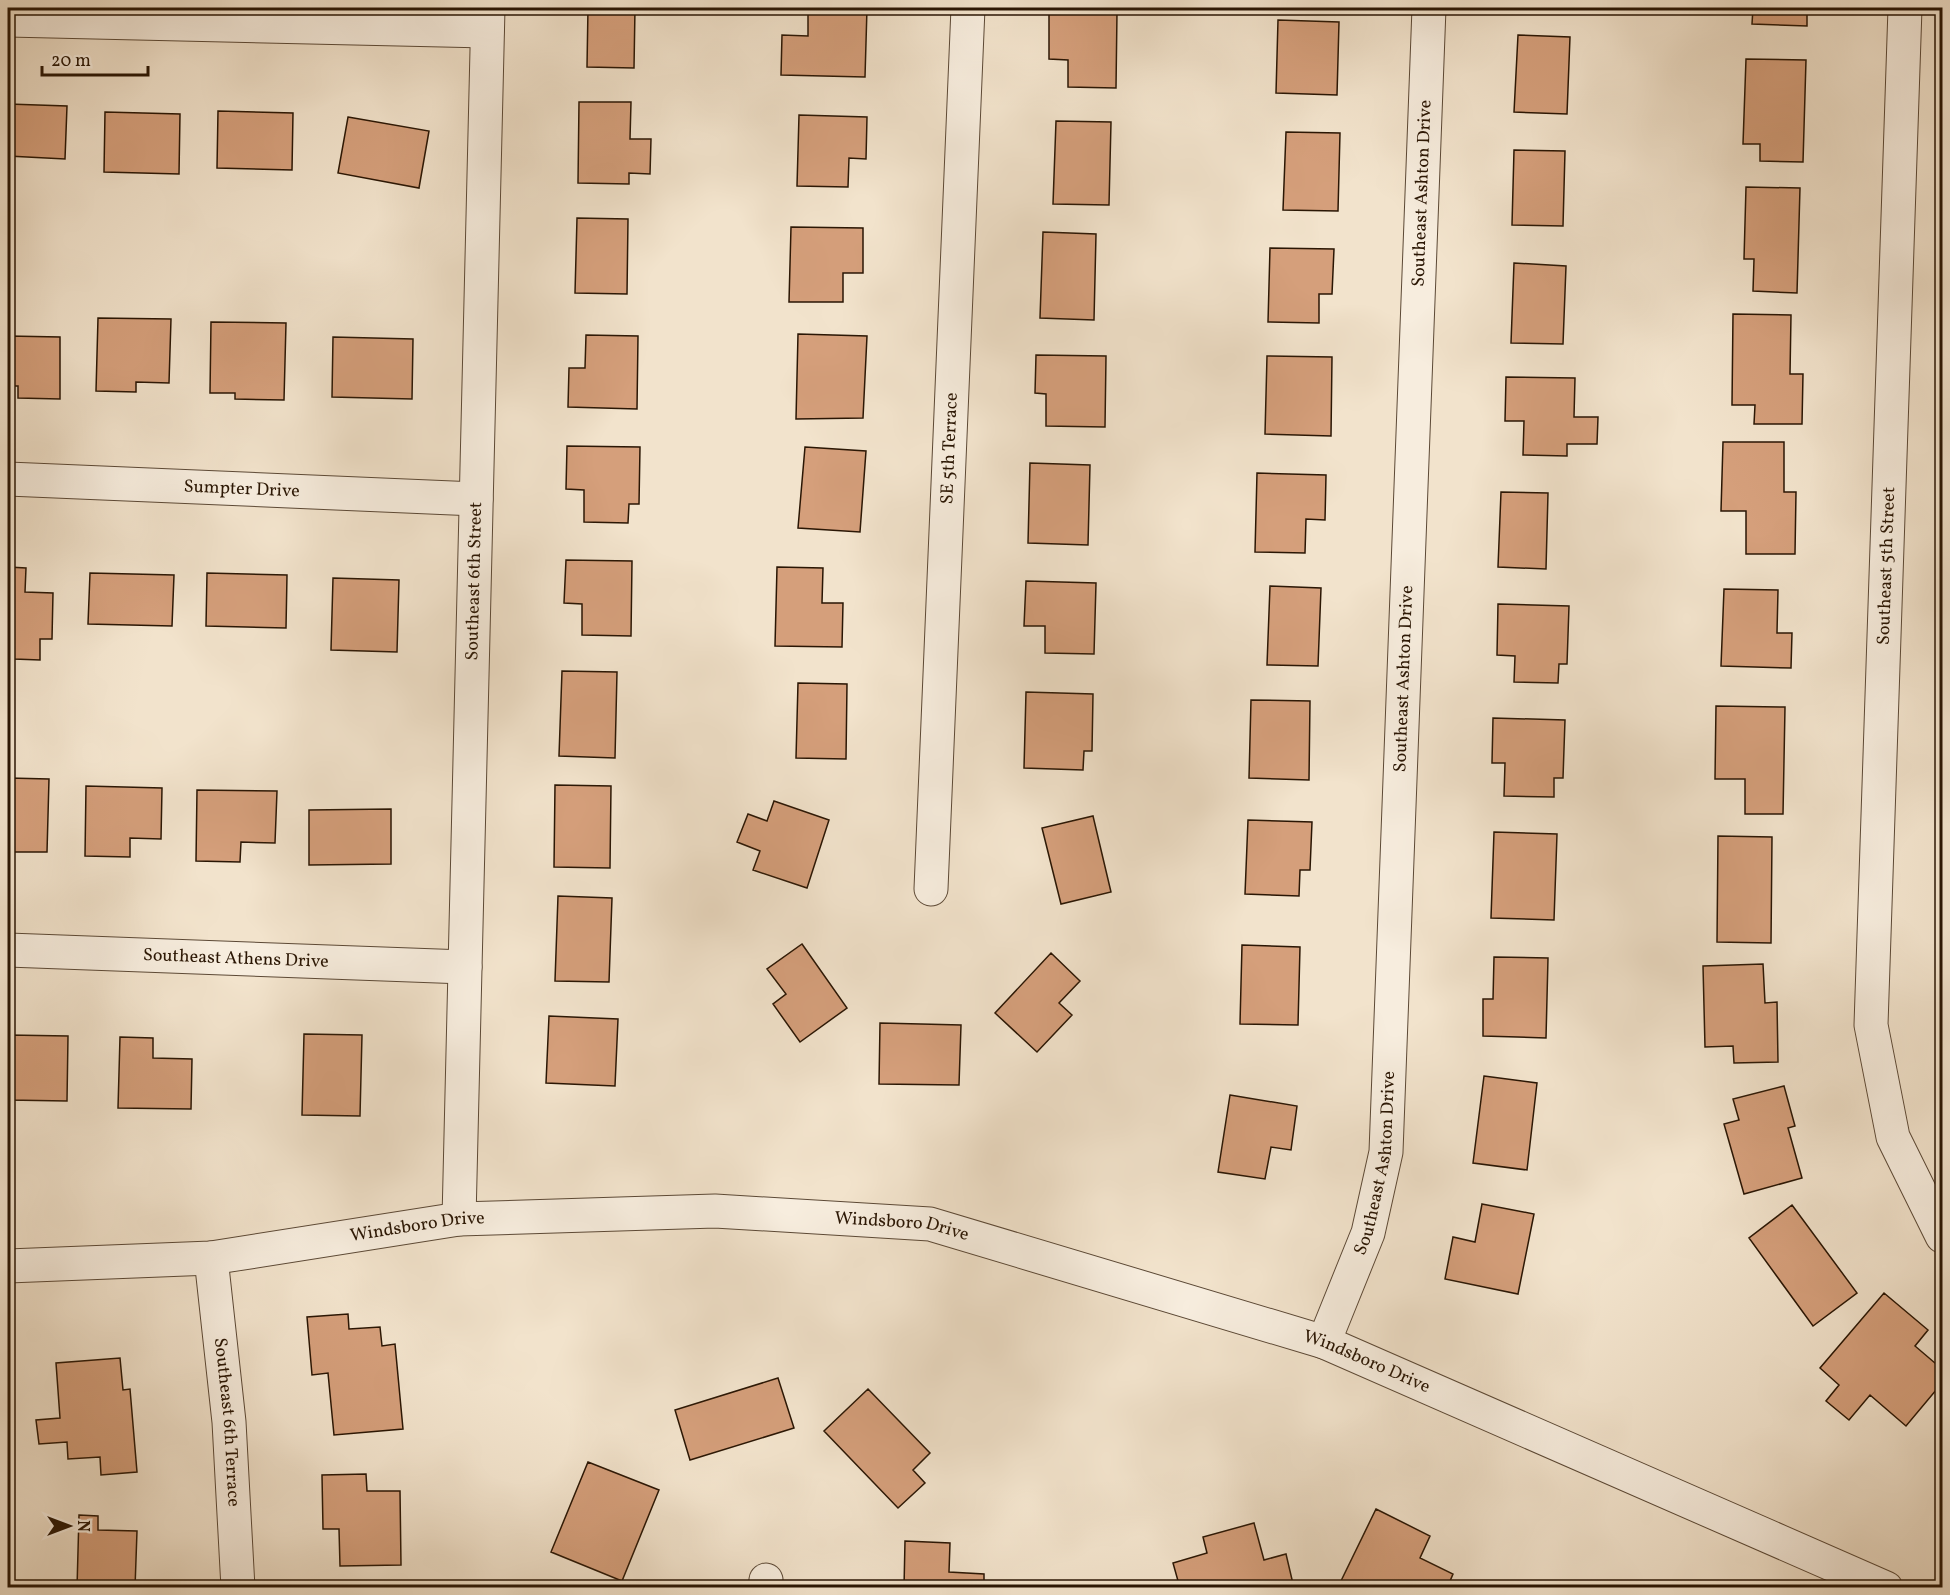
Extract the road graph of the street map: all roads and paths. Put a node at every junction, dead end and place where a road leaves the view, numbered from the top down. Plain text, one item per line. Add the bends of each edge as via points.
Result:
1 (968, 8) edge
2 (1429, 8) edge
3 (1905, 8) edge
4 (488, 19) edge
5 (8, 20) edge
6 (8, 479) edge
7 (476, 499) junction
8 (931, 888) dead end
9 (8, 950) edge
10 (465, 967) junction
11 (459, 1219) junction
12 (1942, 1236) edge
13 (211, 1258) junction
14 (8, 1266) edge
15 (1324, 1342) junction
16 (238, 1587) edge
17 (1886, 1587) edge

1 - 8 street, SE 5th Terrace
2 - 15 street, Southeast Ashton Drive via 1386,1152 1368,1233
3 - 12 street, Southeast 5th Street via 1871,1025 1893,1137
4 - 5 street
4 - 7 street, Southeast 6th Street
6 - 7 street, Sumpter Drive
7 - 10 street, Southeast 6th Street
9 - 10 street, Southeast Athens Drive
10 - 11 street, Southeast 6th Street
11 - 13 street, Windsboro Drive
11 - 15 street, Windsboro Drive via 715,1210 930,1224
13 - 14 street, Windsboro Drive
13 - 16 street, Southeast 6th Terrace via 229,1422
15 - 17 street, Windsboro Drive

